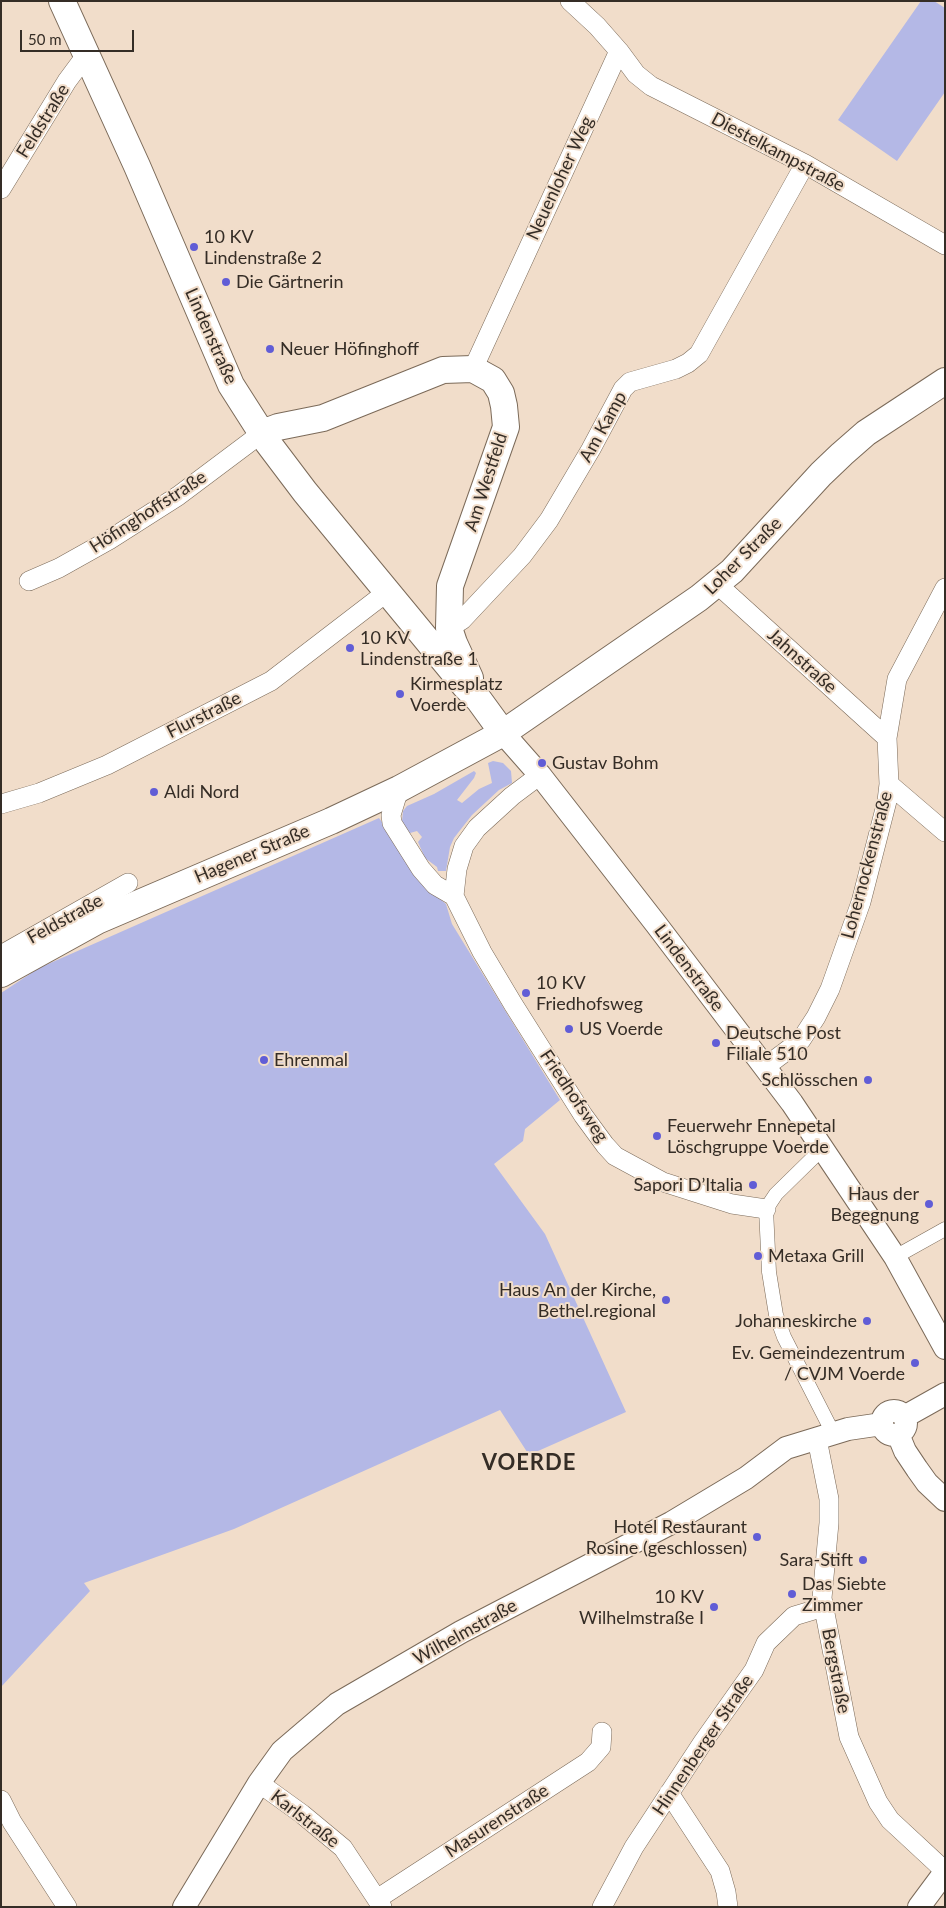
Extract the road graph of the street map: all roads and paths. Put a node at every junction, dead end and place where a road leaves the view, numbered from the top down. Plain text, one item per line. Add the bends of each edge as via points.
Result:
1 (570, 1) edge
2 (69, 4) edge
3 (618, 51) junction
4 (86, 54) junction
5 (805, 164) junction
6 (1, 189) edge
7 (945, 245) edge
8 (473, 369) junction
9 (945, 381) edge
10 (323, 418) junction
11 (262, 433) junction
12 (284, 464) junction
13 (28, 581) dead end
14 (717, 584) junction
15 (945, 588) edge
16 (387, 592) junction
17 (449, 628) junction
18 (421, 634) junction
19 (479, 700) junction
20 (503, 733) junction
21 (887, 738) junction
22 (540, 775) junction
23 (889, 784) junction
24 (399, 789) junction
25 (1, 804) edge
26 (945, 832) edge
27 (128, 883) dead end
28 (454, 896) junction
29 (1, 955) edge
30 (1, 974) edge
31 (765, 1067) junction
32 (823, 1148) junction
33 (766, 1209) junction
34 (945, 1229) edge
35 (895, 1258) junction
36 (945, 1348) edge
37 (945, 1394) edge
38 (895, 1425) junction
39 (825, 1436) junction
40 (945, 1500) edge
41 (824, 1607) junction
42 (602, 1732) dead end
43 (259, 1783) junction
44 (669, 1793) junction
45 (1, 1800) edge
46 (945, 1871) edge
47 (380, 1903) edge
48 (67, 1907) edge
49 (184, 1907) edge
50 (602, 1907) edge
51 (728, 1907) edge
52 (919, 1907) edge

1 - 3 street via 598,26
2 - 4 main road, Lindenstraße
3 - 5 street, Diestelkampstraße via 636,74 651,86
3 - 8 street, Neuenloher Weg
4 - 6 street, Feldstraße
4 - 11 main road, Lindenstraße via 222,366
5 - 7 street, Diestelkampstraße
5 - 17 street, Am Kamp via 699,354 676,369 630,382 623,388 549,520 522,556 462,620
8 - 10 main road via 443,370
8 - 17 main road, Am Westfeld via 493,380 501,393 506,427 450,586
9 - 14 main road, Loher Straße via 866,433 848,449 821,474 747,557
10 - 11 main road
10 - 12 main road via 289,440
11 - 12 main road, Lindenstraße
11 - 13 street, Höfinghoffstraße via 178,496 59,568
12 - 16 main road, Lindenstraße
14 - 20 main road, Loher Straße
14 - 21 street, Jahnstraße
15 - 21 street, Lohernockenstraße via 897,679
16 - 18 main road, Lindenstraße
16 - 25 street, Flurstraße via 271,680 107,765 39,793
17 - 18 main road
17 - 19 main road, Am Westfeld
18 - 19 main road, Lindenstraße
19 - 20 main road, Lindenstraße
20 - 22 street, Lindenstraße
20 - 24 main road, Hagener Straße
21 - 23 street, Lohernockenstraße
22 - 28 street via 477,828 464,846
22 - 31 street, Lindenstraße
23 - 26 street
23 - 31 street, Lohernockenstraße via 861,902 830,988 801,1040
24 - 28 street via 391,815 392,823 435,885
24 - 30 main road, Hagener Straße via 331,822 97,921
27 - 29 street, Feldstraße
28 - 33 street, Friedhofsweg via 513,1004 583,1115 615,1156 663,1182 732,1204
31 - 32 street, Lindenstraße
32 - 33 street via 776,1194
32 - 35 street, Lindenstraße
33 - 39 street via 769,1272 776,1315
34 - 35 street
35 - 36 street, Lindenstraße
37 - 38 street, Wilhelmstraße
38 - 39 street, Wilhelmstraße
38 - 40 street via 905,1451 917,1469
39 - 41 street, Bergstraße via 829,1523 822,1598
39 - 43 street, Wilhelmstraße via 786,1448 746,1478 670,1523 461,1632 337,1704 282,1751
41 - 44 street, Hinnenberger Straße via 794,1616 766,1643 754,1670
41 - 46 street, Bergstraße via 849,1737 860,1764 890,1820
42 - 47 street, Masurenstraße via 601,1747 588,1762
43 - 47 street, Karlstraße via 344,1848
43 - 49 street, Wilhelmstraße
44 - 50 street, Hinnenberger Straße via 634,1847
44 - 51 street via 720,1871
45 - 48 street
46 - 52 street, Bergstraße

